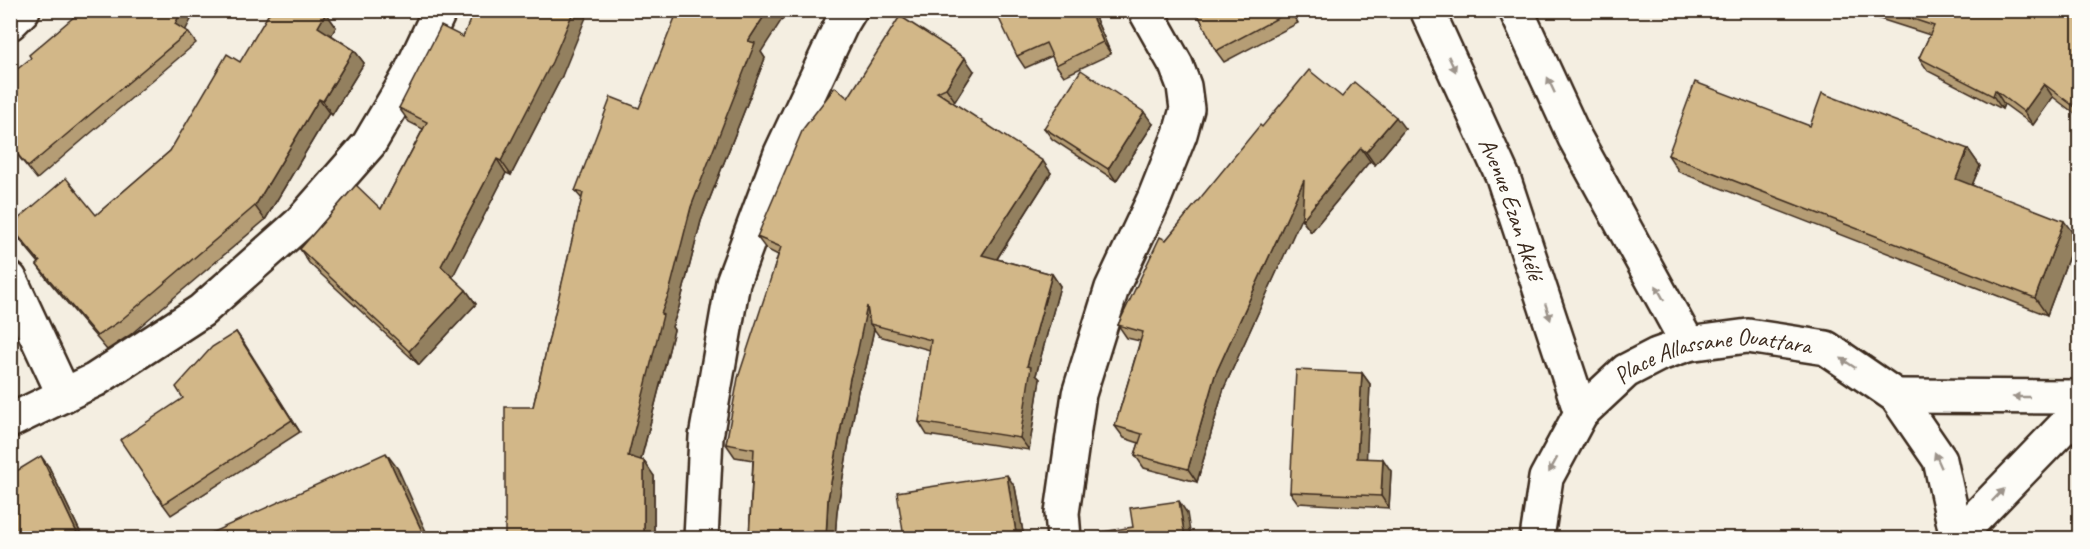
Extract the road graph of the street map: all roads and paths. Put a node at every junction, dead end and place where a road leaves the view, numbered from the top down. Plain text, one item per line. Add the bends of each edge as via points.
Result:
1 (23, 10) edge
2 (440, 10) edge
3 (850, 10) edge
4 (1145, 10) edge
5 (1428, 10) edge
6 (1516, 10) edge
7 (10, 23) edge
8 (10, 279) edge
9 (1688, 344) junction
10 (64, 395) junction
11 (1896, 396) junction
12 (2079, 397) edge
13 (2079, 410) edge
14 (1581, 413) junction
15 (10, 421) edge
16 (701, 538) edge
17 (1064, 538) edge
18 (1538, 538) edge
19 (1957, 538) edge

1 - 7 street
2 - 10 street via 408,78 369,144 299,224 201,311 95,380
3 - 16 street via 781,153 733,282 706,437
4 - 17 street via 1176,65 1187,110 1154,199 1112,288 1079,394 1062,513
5 -> 14 street, Avenue Ezan Akélé via 1503,177
9 -> 6 street via 1575,138
8 - 10 street
11 -> 9 street, Place Allassane Ouattara via 1826,348 1748,336
9 - 14 street, Place Allassane Ouattara via 1626,371
10 - 15 street
12 -> 11 street
19 -> 11 street, Place Allassane Ouattara via 1940,460
19 -> 13 street
14 -> 18 street, Place Allassane Ouattara via 1546,478

